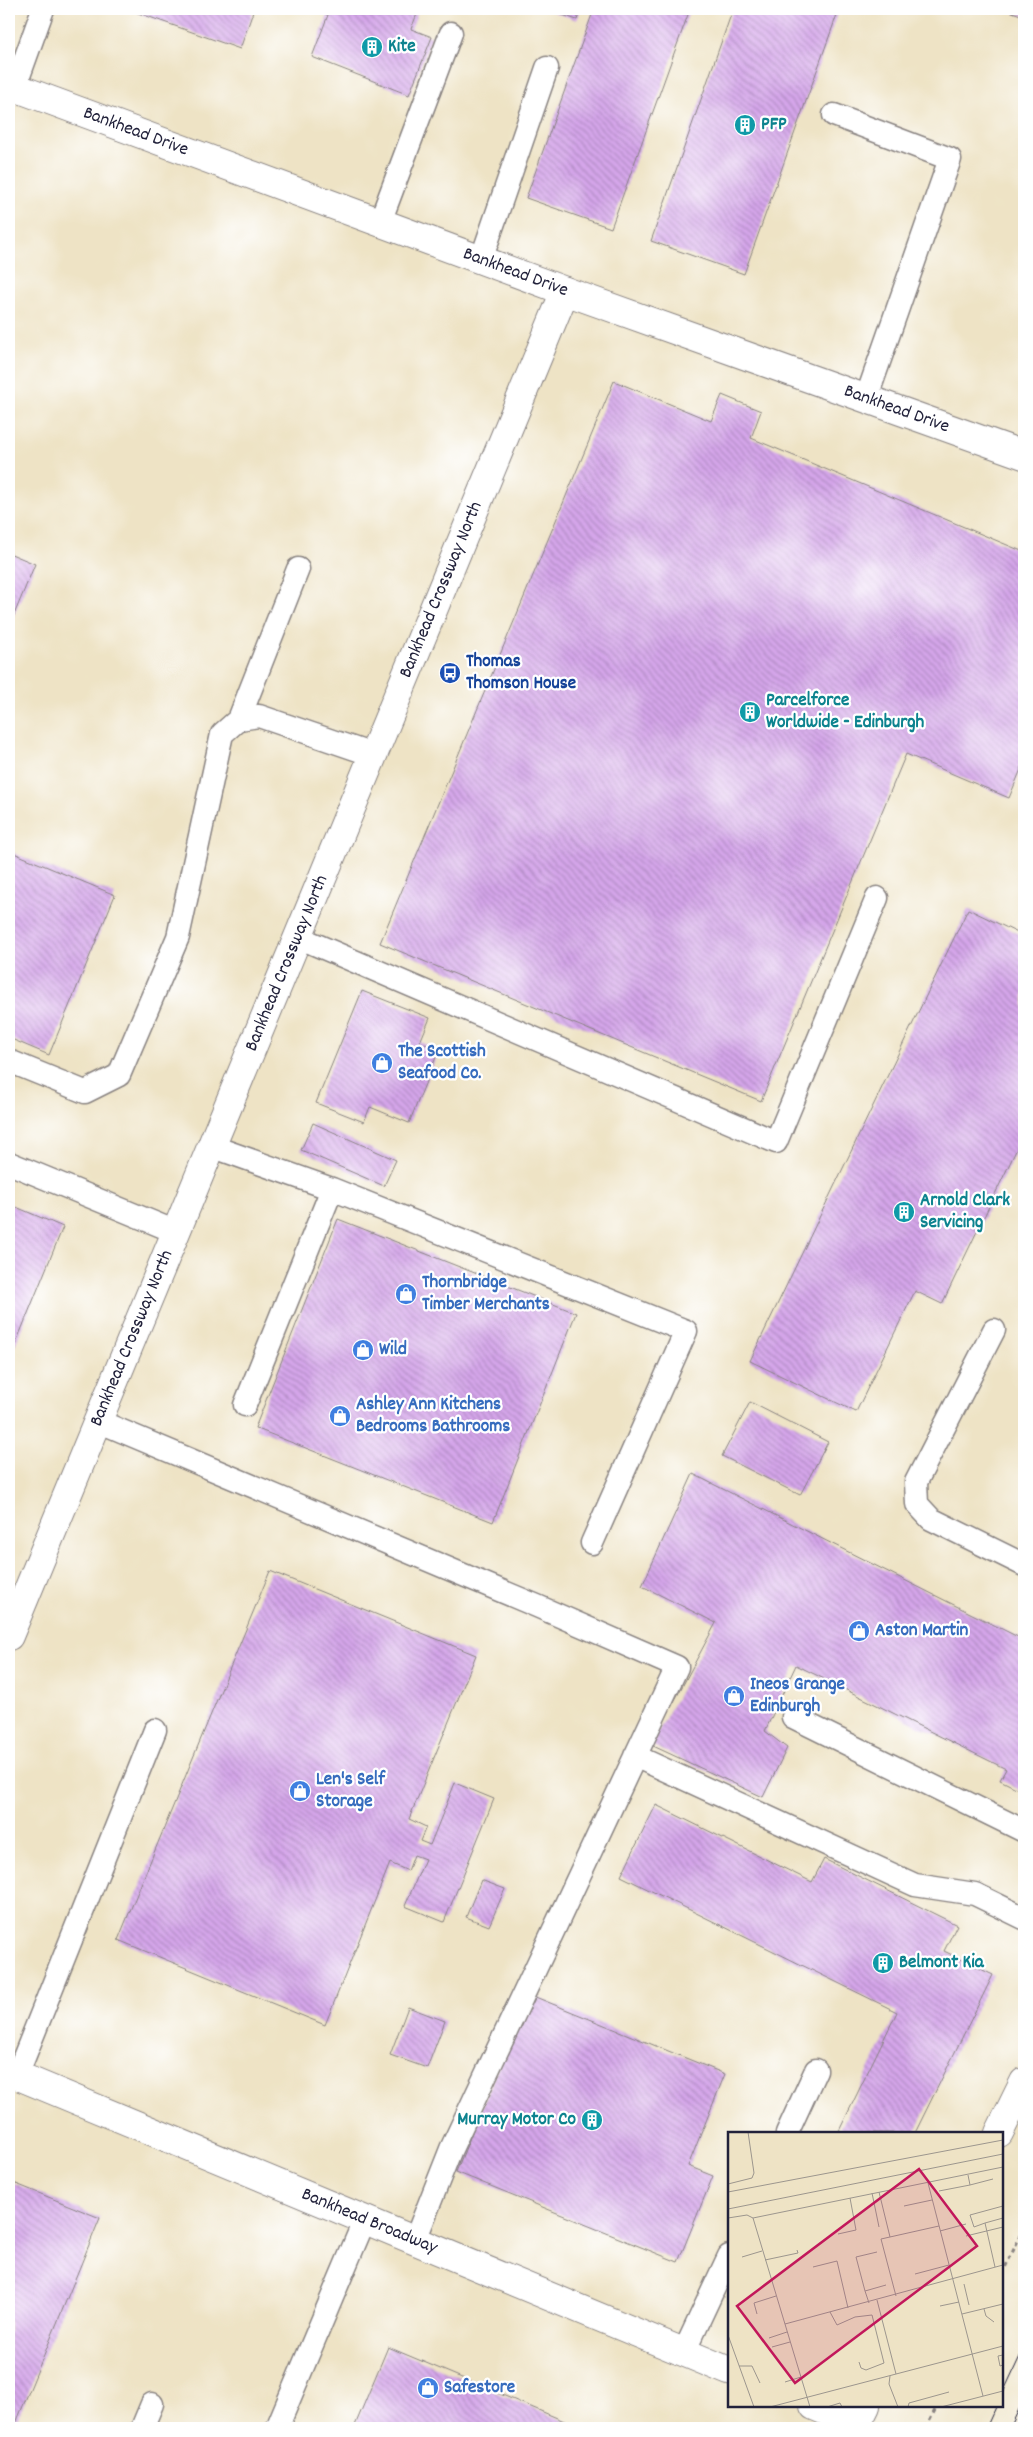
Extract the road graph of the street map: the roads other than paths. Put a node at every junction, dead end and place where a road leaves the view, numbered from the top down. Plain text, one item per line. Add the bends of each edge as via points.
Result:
1 (43, 9) edge
2 (451, 33) dead end
3 (547, 68) dead end
4 (12, 86) edge
5 (834, 115) dead end
6 (380, 222) junction
7 (481, 260) junction
8 (565, 291) junction
9 (866, 399) junction
10 (1024, 455) edge
11 (298, 569) dead end
12 (239, 719) junction
13 (373, 755) junction
14 (876, 898) dead end
15 (298, 936) junction
16 (9, 1060) edge
17 (211, 1146) junction
18 (9, 1163) edge
19 (332, 1189) junction
20 (176, 1232) junction
21 (994, 1330) dead end
22 (245, 1405) dead end
23 (98, 1421) junction
24 (592, 1543) dead end
25 (1024, 1565) edge
26 (9, 1636) edge
27 (793, 1718) dead end
28 (155, 1730) dead end
29 (635, 1756) junction
30 (1024, 1831) edge
31 (1024, 1918) edge
32 (816, 2070) dead end
33 (13, 2073) edge
34 (1024, 2082) edge
35 (786, 2132) edge
36 (999, 2132) edge
37 (365, 2220) junction
38 (415, 2240) junction
39 (728, 2258) edge
40 (684, 2352) junction
41 (728, 2371) edge
42 (152, 2404) dead end
43 (817, 2407) edge
44 (859, 2419) edge
45 (142, 2428) edge
46 (277, 2428) edge

1 - 4 lane
2 - 6 lane
3 - 7 lane
4 - 6 street, Bankhead Drive
5 - 9 lane via 950,159
6 - 7 street, Bankhead Drive
7 - 8 street, Bankhead Drive
8 - 9 street, Bankhead Drive
8 - 13 street, Bankhead Crossway North
9 - 10 street, Bankhead Drive
11 - 12 lane
12 - 13 lane via 258,716
12 - 16 lane via 222,734 178,937 119,1075 85,1092
13 - 15 street, Bankhead Crossway North
14 - 15 lane via 776,1142
15 - 17 street, Bankhead Crossway North
17 - 19 lane
17 - 20 street, Bankhead Crossway North
18 - 20 lane
19 - 22 lane
19 - 24 lane via 686,1331
20 - 23 street, Bankhead Crossway North
21 - 25 lane via 916,1482 917,1504 931,1519
23 - 26 street, Bankhead Crossway North
23 - 29 lane via 677,1668
27 - 30 lane
28 - 33 lane
29 - 31 lane via 916,1885 975,1894
29 - 38 lane via 451,2149
32 - 35 lane
33 - 37 street, Bankhead Broadway
34 - 36 street
37 - 38 street, Bankhead Broadway
37 - 46 lane
38 - 40 street, Bankhead Broadway
39 - 40 lane
40 - 41 street, Bankhead Broadway
42 - 45 lane
43 - 44 street

